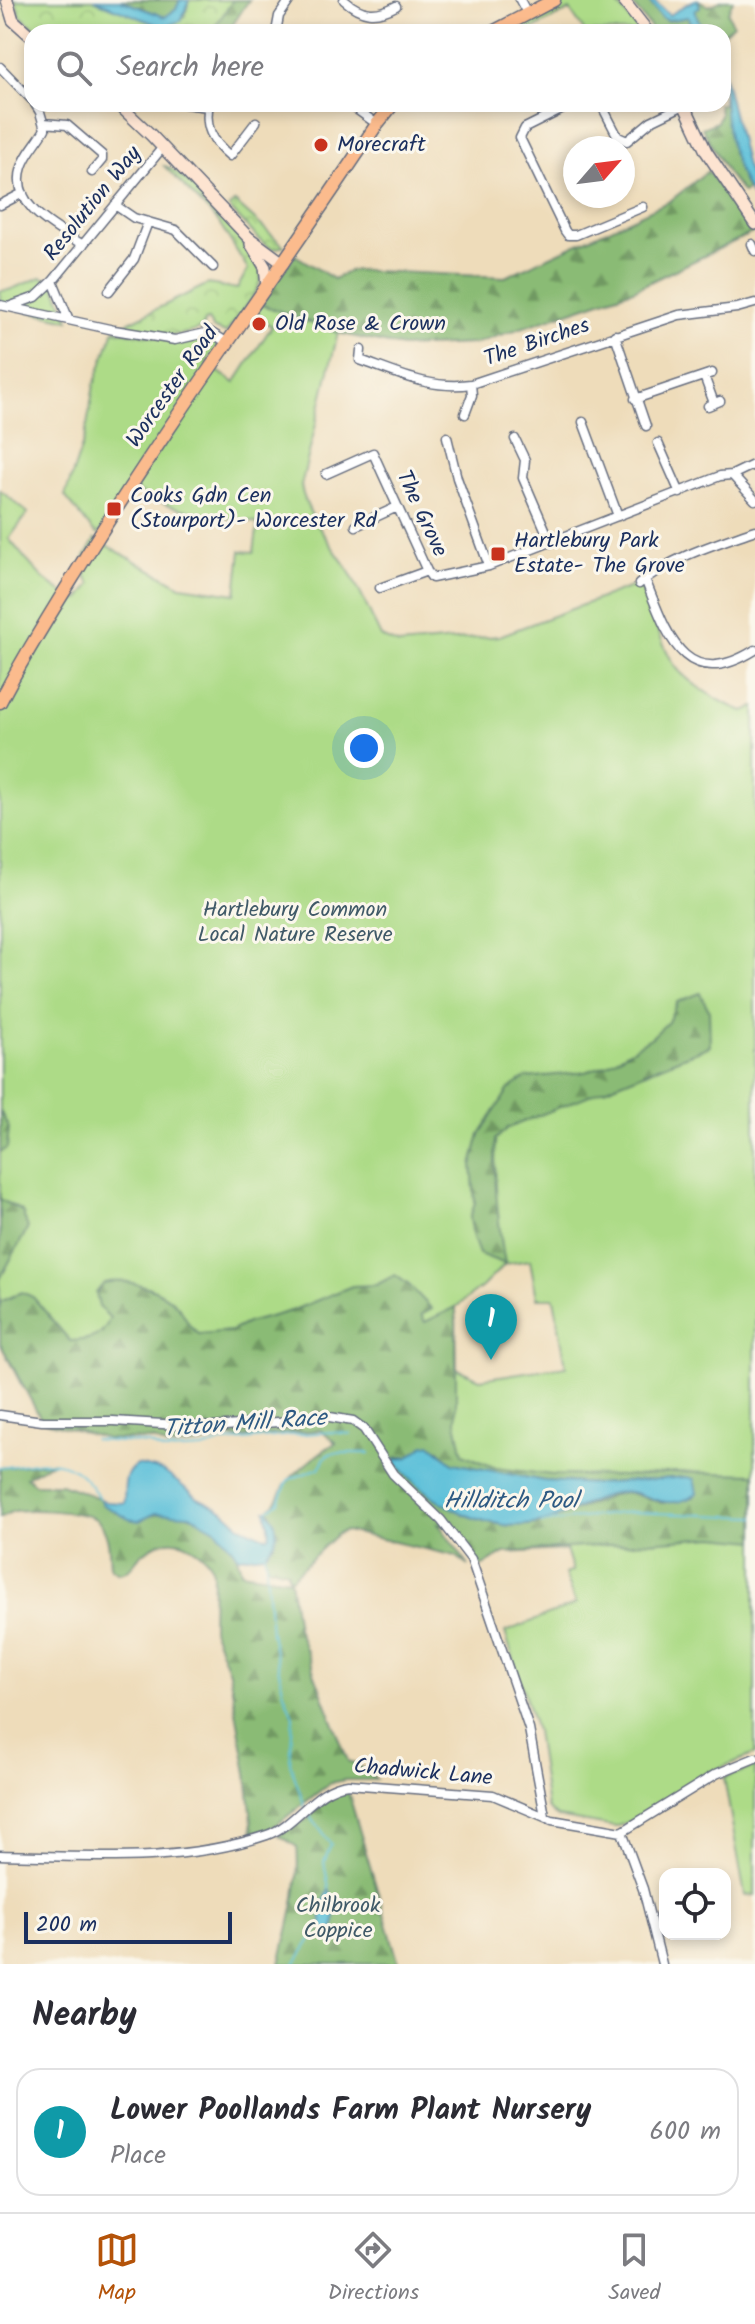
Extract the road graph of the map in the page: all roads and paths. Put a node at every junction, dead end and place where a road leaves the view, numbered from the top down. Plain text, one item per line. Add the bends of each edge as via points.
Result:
1 (7, 0) edge
2 (290, 0) edge
3 (344, 0) edge
4 (520, 0) edge
5 (554, 0) edge
6 (623, 0) edge
7 (396, 6) dead end
8 (527, 13) junction
9 (278, 24) edge
10 (507, 24) edge
11 (642, 24) edge
12 (24, 30) edge
13 (0, 67) edge
14 (24, 92) edge
15 (38, 112) edge
16 (126, 112) edge
17 (208, 112) edge
18 (360, 112) edge
19 (387, 112) edge
20 (557, 112) edge
21 (605, 112) edge
22 (668, 112) edge
23 (688, 112) edge
24 (256, 122) dead end
25 (44, 123) junction
26 (377, 124) junction
27 (163, 147) junction
28 (92, 172) dead end
29 (23, 193) junction
30 (0, 205) edge
31 (115, 205) junction
32 (643, 207) dead end
33 (752, 210) edge
34 (148, 222) junction
35 (755, 224) edge
36 (238, 228) junction
37 (83, 245) junction
38 (261, 260) junction
39 (281, 266) junction
40 (213, 267) dead end
41 (53, 281) junction
42 (267, 286) junction
43 (109, 291) dead end
44 (755, 303) edge
45 (5, 305) edge
46 (69, 320) junction
47 (615, 335) junction
48 (228, 343) junction
49 (361, 350) dead end
50 (471, 384) junction
51 (635, 399) junction
52 (714, 403) dead end
53 (465, 414) dead end
54 (583, 422) dead end
55 (646, 426) dead end
56 (447, 437) dead end
57 (515, 439) dead end
58 (658, 443) dead end
59 (755, 464) edge
60 (326, 474) dead end
61 (732, 475) junction
62 (680, 493) junction
63 (755, 500) edge
64 (397, 507) junction
65 (618, 516) junction
66 (356, 526) dead end
67 (755, 530) edge
68 (551, 543) junction
69 (489, 566) junction
70 (427, 571) junction
71 (380, 588) dead end
72 (755, 650) edge
73 (0, 702) edge
74 (0, 1415) edge
75 (755, 1758) edge
76 (545, 1816) junction
77 (622, 1832) junction
78 (0, 1855) edge
79 (662, 1964) edge

1 - 12 street via 13,20
2 - 9 street
3 - 7 street via 369,14
4 - 8 street
5 - 8 main road
6 - 11 street
8 - 10 main road
13 - 14 street
15 - 25 street
16 - 27 street
17 - 24 street via 210,136 230,156
18 - 26 street
19 - 26 main road, Worcester Road
20 - 32 street via 525,128 520,138 568,235
21 - 22 street via 618,137 627,141
23 - 33 street via 706,151
25 - 28 street via 67,125 102,155
25 - 29 street via 22,167
26 - 39 main road, Worcester Road
27 - 31 street, Resolution Way
27 - 36 street
29 - 30 street
29 - 37 street via 38,216
31 - 34 street
31 - 37 street, Resolution Way
33 - 35 street
34 - 40 street via 176,230
34 - 43 street via 134,259
36 - 38 street
36 - 39 street
37 - 41 street, Resolution Way
38 - 39 street via 271,268
38 - 42 street
39 - 42 main road, Worcester Road
41 - 45 street, Resolution Way via 36,297
41 - 46 street
42 - 48 main road, Worcester Road
44 - 47 street, The Birches via 679,315
45 - 46 street
46 - 48 street via 175,340 210,332
47 - 50 street, The Birches
47 - 51 street, The Birches
48 - 73 main road, Worcester Road via 108,518
49 - 50 street, The Birches via 360,360 431,385
50 - 53 street
51 - 52 street via 708,375
51 - 55 street, The Birches
54 - 65 street
56 - 69 street
57 - 68 street via 525,460 523,478
58 - 62 street
59 - 61 street, The Grove
60 - 64 street, The Grove via 373,453
61 - 62 street, The Grove
61 - 63 street
62 - 65 street, The Grove
64 - 66 street
64 - 70 street, The Grove
65 - 68 street, The Grove
67 - 72 street via 691,554 642,582 684,655 718,666
68 - 69 street, The Grove
69 - 70 street, The Grove via 432,578
70 - 71 street
74 - 76 street via 212,1427 318,1415 353,1421 364,1429 393,1474 441,1520 471,1559 524,1710
75 - 77 street via 716,1774
76 - 77 street, Chadwick Lane
76 - 78 street, Chadwick Lane via 493,1795 348,1784 333,1786 272,1833 232,1846 135,1856
77 - 79 street

